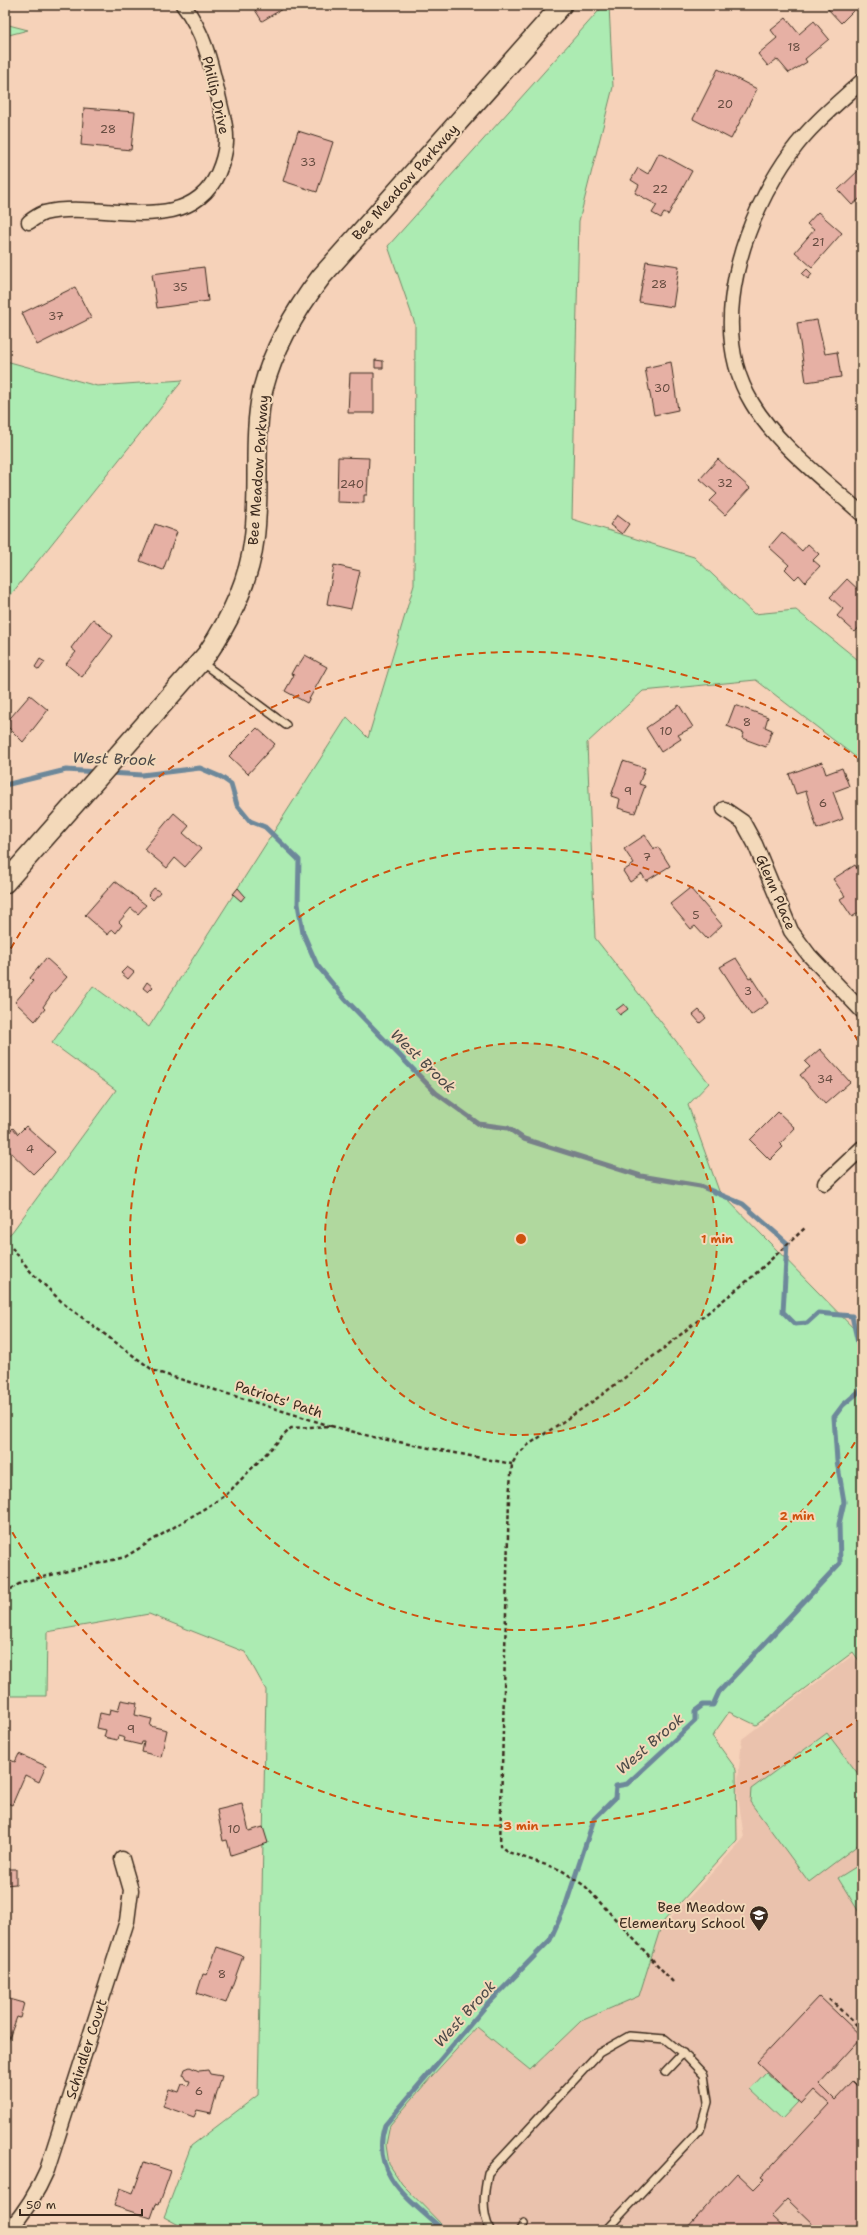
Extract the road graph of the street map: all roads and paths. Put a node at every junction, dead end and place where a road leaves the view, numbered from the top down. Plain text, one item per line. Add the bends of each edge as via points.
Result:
1 (183, 5) edge
2 (562, 5) edge
3 (862, 81) edge
4 (29, 222) dead end
5 (862, 514) edge
6 (201, 662) junction
7 (286, 725) dead end
8 (724, 809) dead end
9 (5, 884) edge
10 (862, 1011) edge
11 (862, 1148) edge
12 (825, 1183) dead end
13 (806, 1227) dead end
14 (12, 1248) dead end
15 (331, 1426) junction
16 (512, 1464) junction
17 (5, 1594) edge
18 (122, 1859) dead end
19 (673, 1982) dead end
20 (829, 1998) dead end
21 (862, 2030) edge
22 (683, 2053) junction
23 (665, 2072) dead end
24 (524, 2223) dead end
25 (10, 2230) edge
26 (490, 2230) edge
27 (520, 2230) edge
28 (606, 2230) edge

1 - 4 street, Phillip Drive via 203,39 227,131 226,157 212,186 191,206 156,213 70,211 44,213
2 - 6 street, Bee Meadow Parkway via 321,277 286,328 263,390 254,541 247,573 237,602 223,630
3 - 5 street via 801,140 768,188 753,218 744,245 734,283 732,305 736,361 751,402 782,441
6 - 7 lane
6 - 9 street, Bee Meadow Parkway
8 - 10 street, Glenn Place via 743,822 755,844 791,931 809,955
11 - 12 street
13 - 16 path via 752,1277 665,1347 592,1402 528,1444
14 - 15 path, Patriots' Path via 31,1272 64,1304 154,1371
15 - 16 path
15 - 17 path, Patriots' Path via 291,1428 225,1496 125,1557 22,1582
16 - 19 path via 500,1846 508,1852 561,1870 585,1886
18 - 25 street, Schindler Court via 131,1890 125,1928 47,2170 39,2190
20 - 21 path
22 - 23 lane
22 - 26 lane via 665,2039 629,2036 599,2053 488,2173 483,2195 484,2218
22 - 28 lane via 704,2075 708,2102 700,2130
24 - 27 lane

